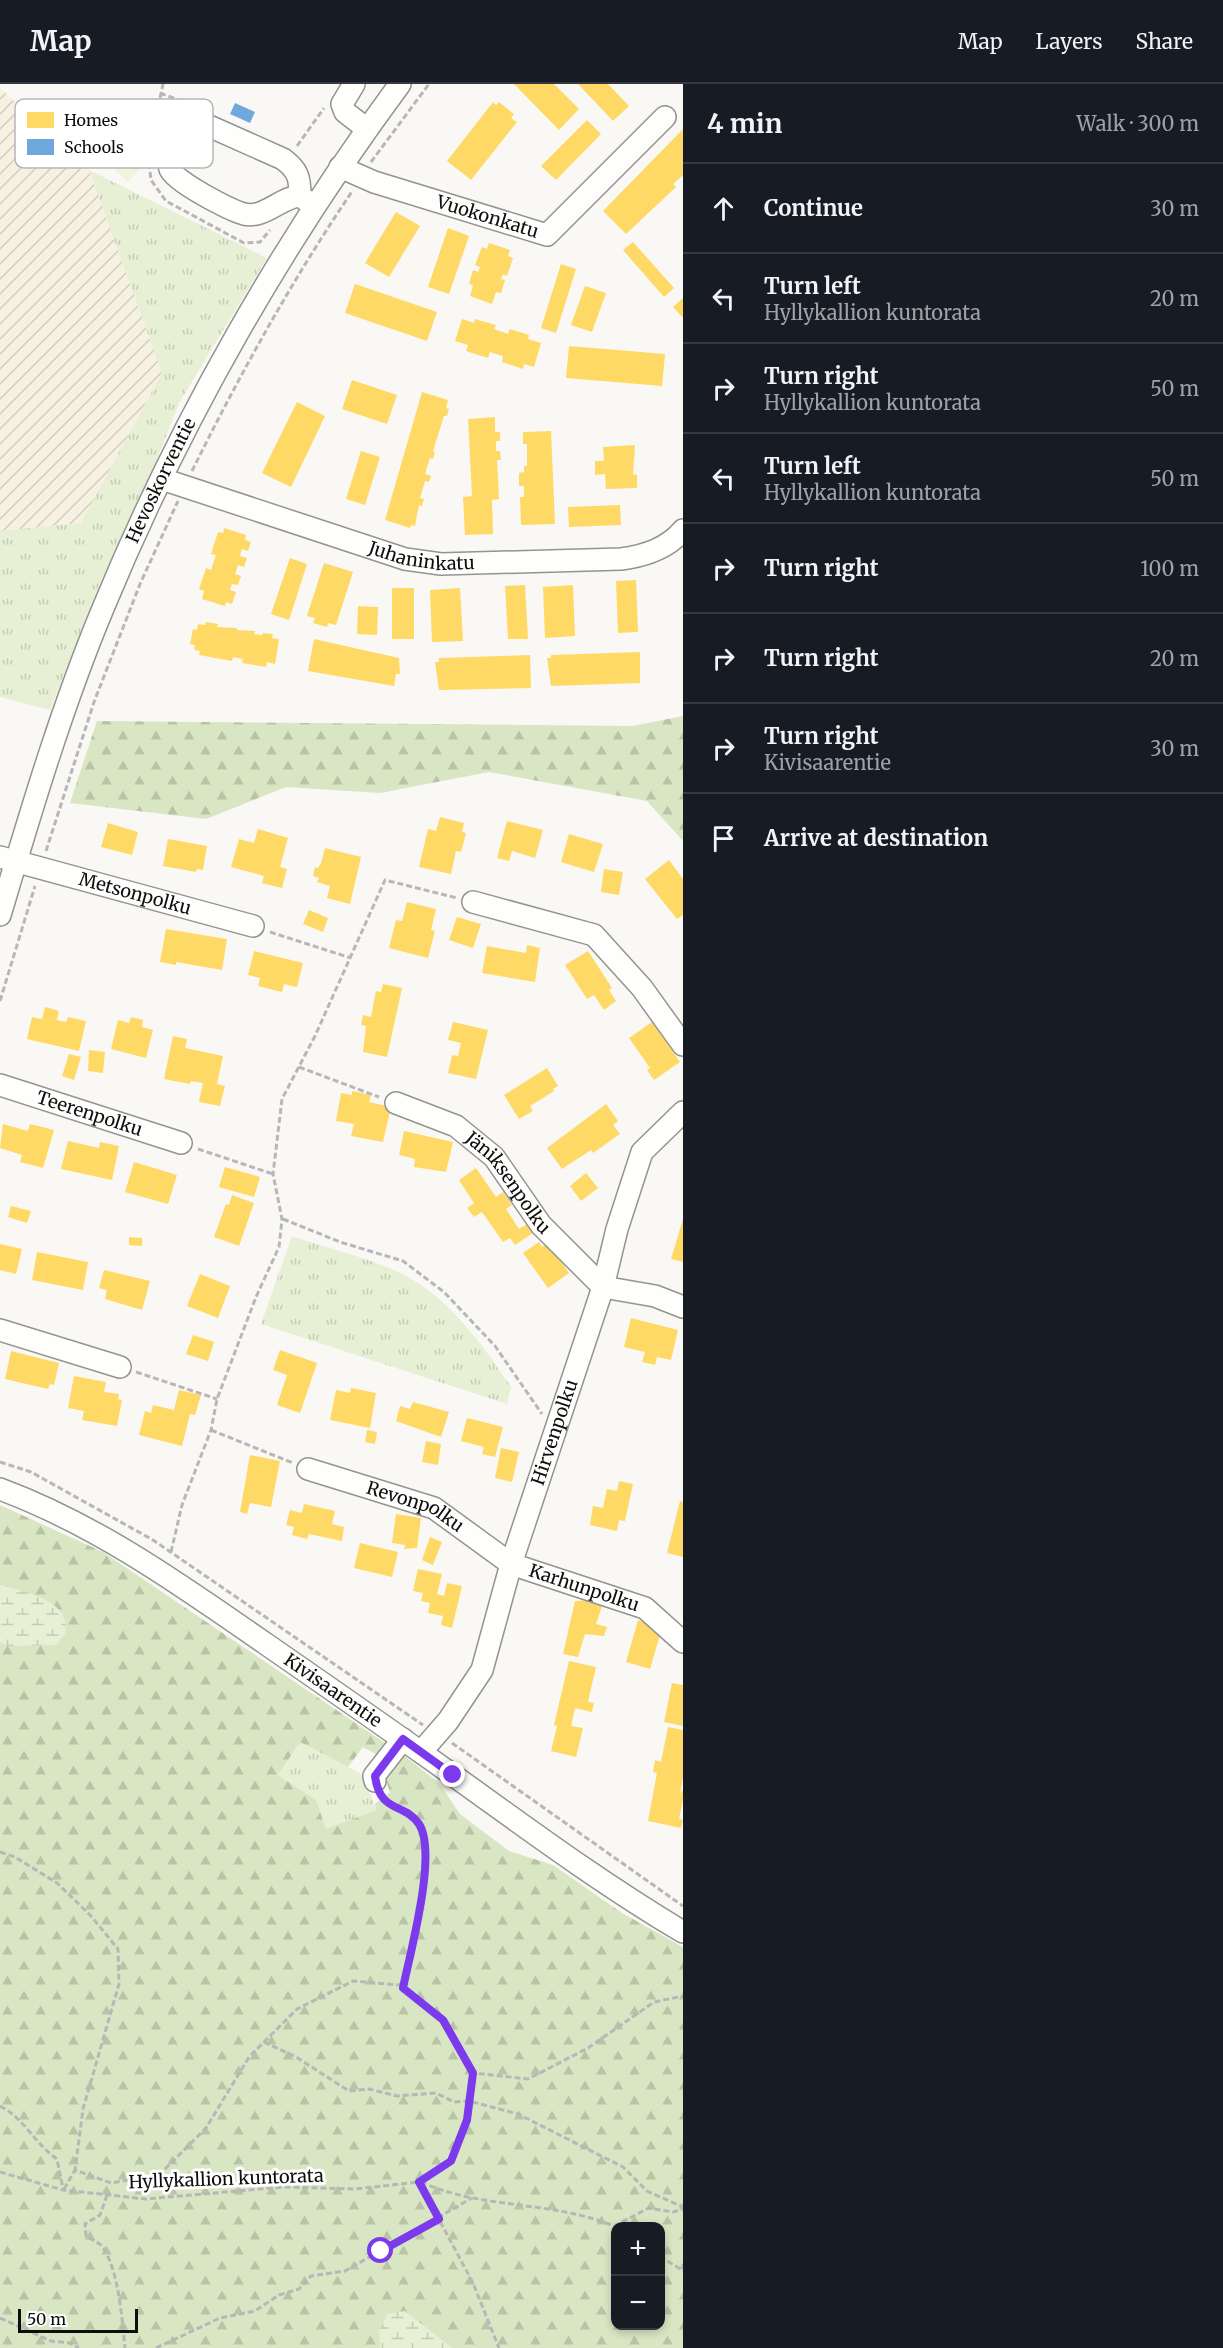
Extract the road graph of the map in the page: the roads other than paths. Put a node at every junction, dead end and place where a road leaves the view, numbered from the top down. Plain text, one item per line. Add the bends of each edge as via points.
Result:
1 (354, 84) edge
2 (400, 84) edge
3 (665, 117) dead end
4 (213, 128) edge
5 (367, 129) junction
6 (340, 167) junction
7 (170, 168) edge
8 (307, 201) junction
9 (162, 479) junction
10 (683, 530) edge
11 (8, 860) edge
12 (473, 902) road end
13 (0, 915) edge
14 (253, 926) road end
15 (683, 1045) edge
16 (0, 1084) edge
17 (396, 1103) road end
18 (683, 1112) edge
19 (181, 1143) road end
20 (603, 1287) junction
21 (683, 1307) edge
22 (0, 1330) edge
23 (120, 1367) road end
24 (308, 1469) road end
25 (0, 1489) edge
26 (511, 1564) junction
27 (683, 1642) edge
28 (403, 1739) junction
29 (421, 1752) junction
30 (375, 1780) road end
31 (683, 1932) edge

1 - 5 street via 342,104 345,112
2 - 5 street, Hevoskorventie
3 - 6 street, Vuokonkatu via 547,235 361,178
4 - 8 street via 284,159 295,168
5 - 6 street, Hevoskorventie
6 - 8 street, Hevoskorventie
7 - 8 street via 179,181 246,214 263,211 285,199
8 - 9 street, Hevoskorventie
9 - 10 street, Juhaninkatu via 405,559 441,564 621,559 663,547
9 - 11 street, Hevoskorventie via 104,606
11 - 13 street, Hevoskorventie
11 - 14 street, Metsonpolku
12 - 15 street via 594,935 642,988
16 - 19 street, Teerenpolku
17 - 20 street, Jäniksenpolku via 456,1126 494,1157 541,1225
18 - 20 street, Hirvenpolku via 642,1152
20 - 21 street via 656,1296
20 - 26 street, Hirvenpolku
22 - 23 street
24 - 26 street, Revonpolku via 434,1508
25 - 28 street, Kivisaarentie via 108,1539
26 - 27 street, Karhunpolku via 645,1608
26 - 29 street, Hirvenpolku via 482,1670
28 - 29 street, Kivisaarentie
28 - 30 street
29 - 31 street, Kivisaarentie via 555,1850

